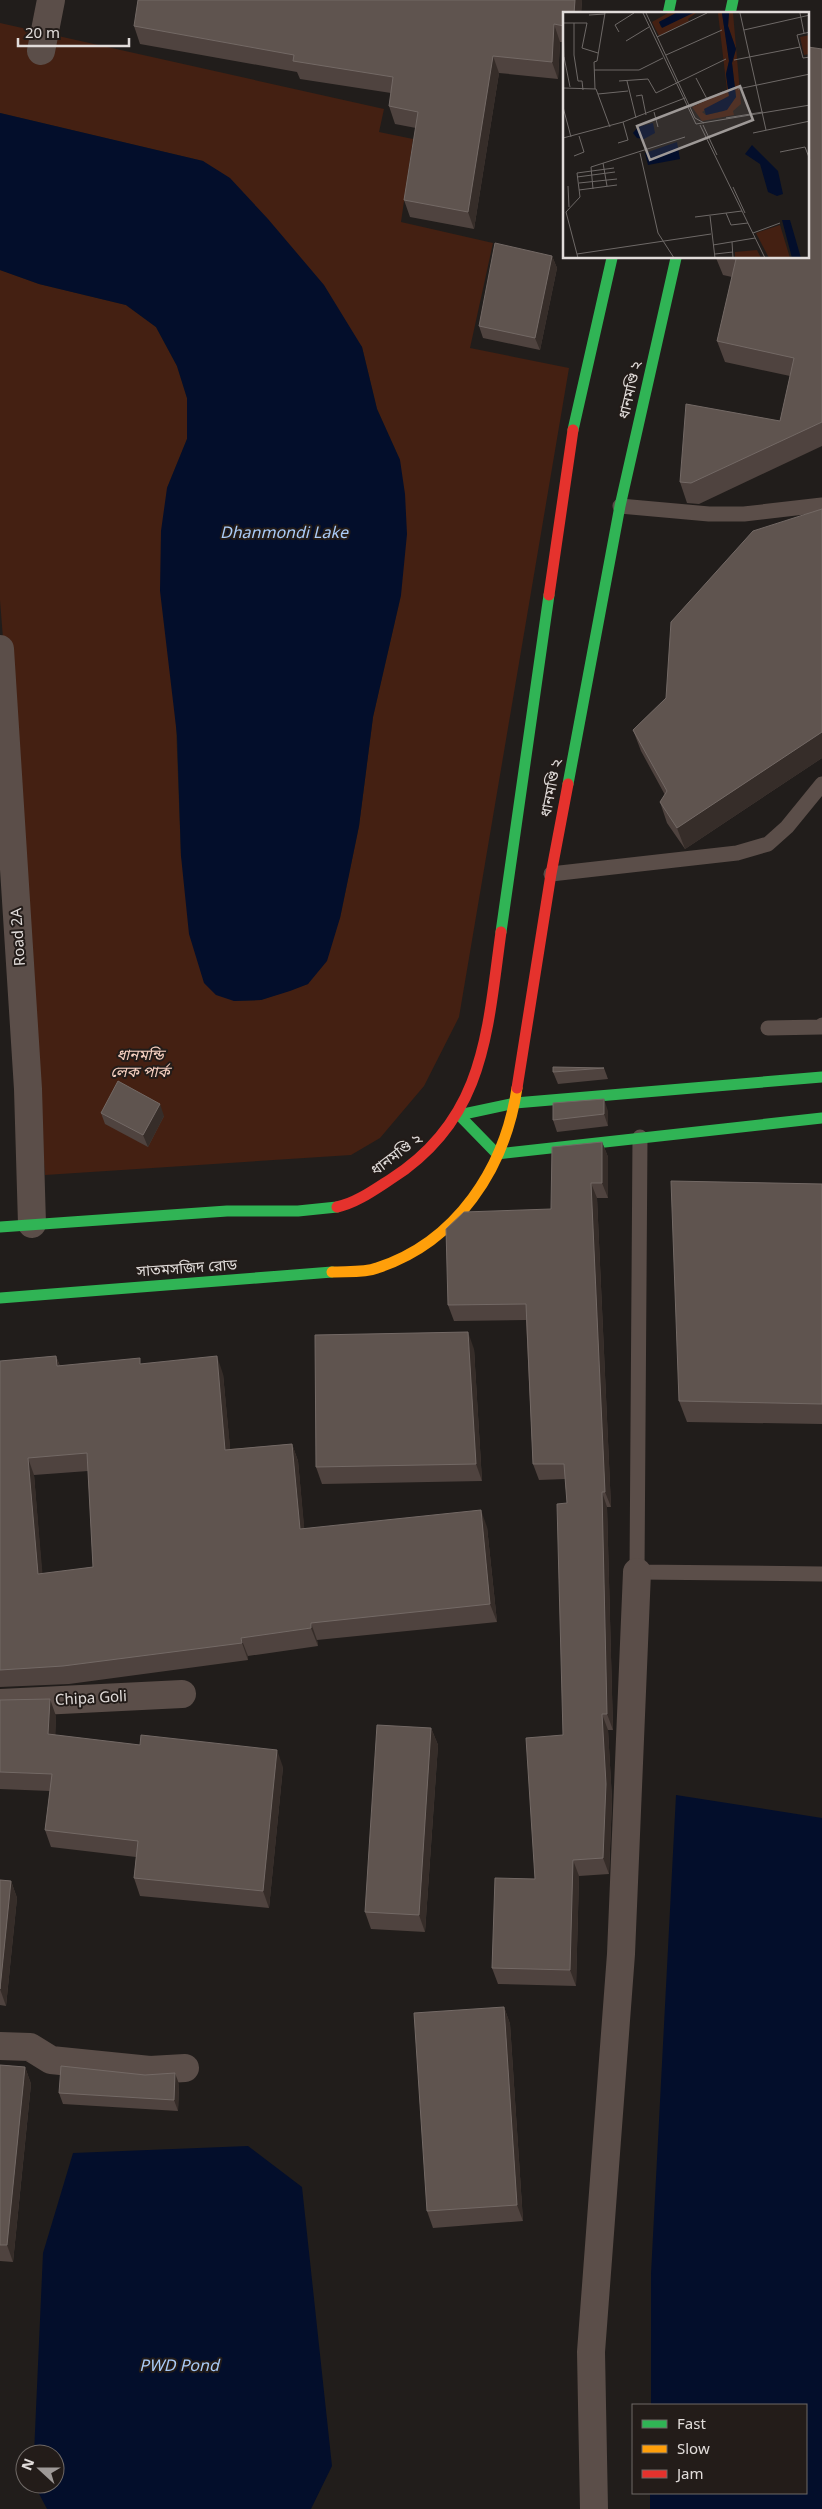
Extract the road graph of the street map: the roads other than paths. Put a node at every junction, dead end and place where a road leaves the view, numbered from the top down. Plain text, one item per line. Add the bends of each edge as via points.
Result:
1 (51, 0) edge
2 (41, 51) dead end
3 (612, 259) edge
4 (676, 259) edge
5 (822, 505) edge
6 (620, 506) junction
7 (0, 649) edge
8 (822, 784) edge
9 (5, 807) edge
10 (551, 874) junction
11 (822, 1025) edge
12 (768, 1028) dead end
13 (822, 1077) edge
14 (515, 1103) junction
15 (459, 1115) junction
16 (822, 1118) edge
17 (640, 1138) junction
18 (497, 1154) junction
19 (32, 1224) junction
20 (0, 1227) edge
21 (376, 1269) joint
22 (0, 1298) edge
23 (637, 1572) junction
24 (822, 1574) edge
25 (182, 1694) dead end
26 (0, 1703) edge
27 (0, 2046) edge
28 (185, 2068) dead end
29 (594, 2509) edge

1 - 2 street
3 - 15 main road, ধানমণ্ডি ২ via 574,422 490,1011 476,1073
4 - 6 main road, ধানমণ্ডি ২
5 - 6 lane via 735,514
6 - 10 main road, ধানমণ্ডি ২
7 - 9 street, Road 2A
8 - 10 lane via 787,827 768,844 737,853
9 - 19 street, Road 2A via 28,1089
10 - 14 main road, ধানমণ্ডি ২
11 - 12 lane
13 - 14 main road
14 - 15 main road
14 - 18 main road, ধানমণ্ডি ২
15 - 18 main road
15 - 19 main road, ধানমণ্ডি ২ via 443,1138 420,1159 394,1179 341,1206
16 - 17 main road
17 - 18 main road
17 - 23 lane
18 - 21 main road, ধানমণ্ডি ২ via 466,1209 442,1233 410,1254
19 - 20 main road
21 - 22 main road, সাতমসজিদ রোড
23 - 24 lane
23 - 29 street via 621,1954 590,2352
25 - 26 street, Chipa Goli
27 - 28 street via 30,2047 51,2060 150,2070

